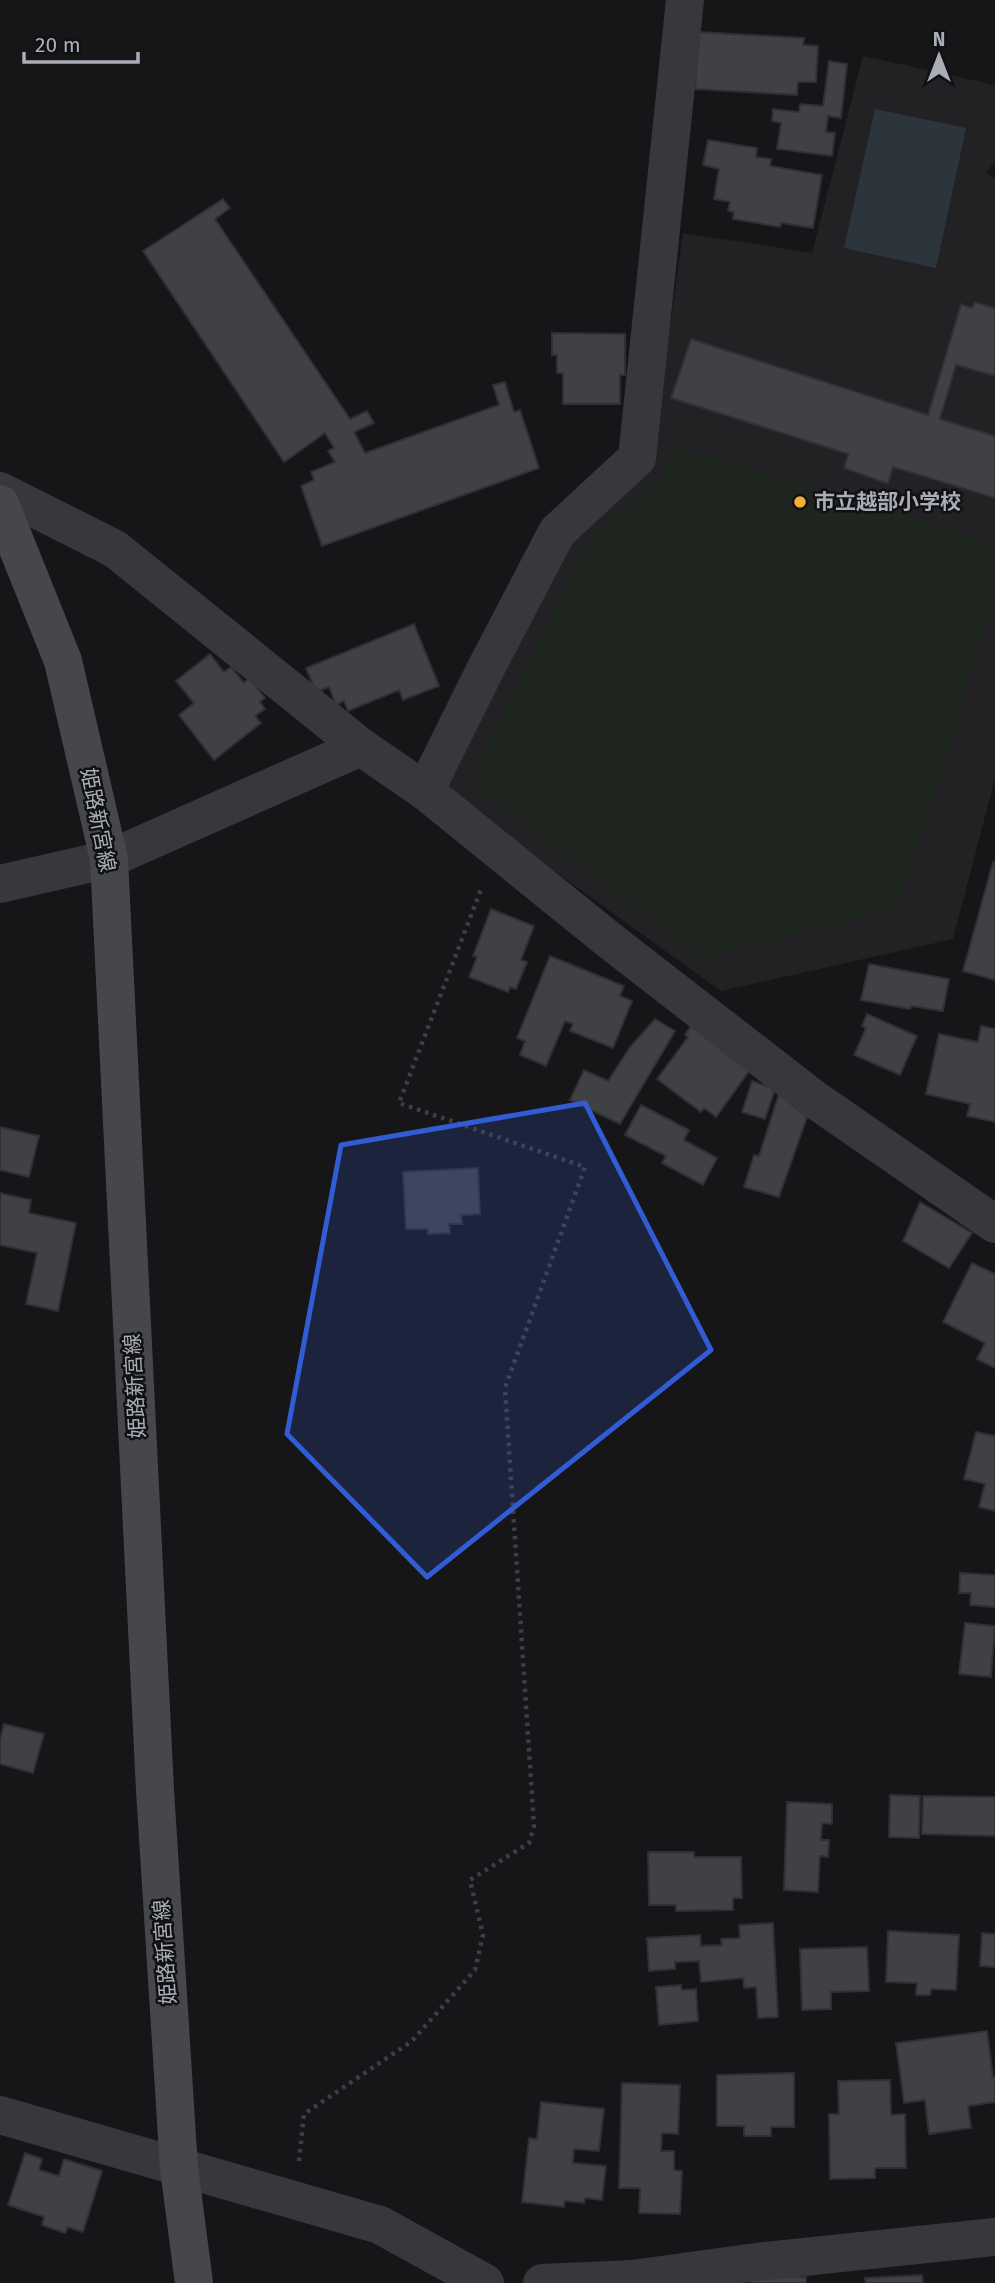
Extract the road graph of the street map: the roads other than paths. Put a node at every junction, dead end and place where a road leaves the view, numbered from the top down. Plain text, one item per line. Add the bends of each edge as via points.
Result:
1 (685, 0) edge
2 (0, 491) edge
3 (0, 504) edge
4 (360, 747) junction
5 (425, 791) junction
6 (109, 859) junction
7 (0, 884) edge
8 (995, 1224) edge
9 (0, 2115) edge
10 (179, 2168) junction
11 (995, 2236) edge
12 (194, 2283) edge
13 (485, 2283) edge
14 (542, 2283) edge

1 - 5 street via 637,458 557,532
2 - 4 street via 115,549
3 - 6 main road, 姫路新宮線 via 63,661
4 - 5 street
4 - 6 street
5 - 8 street via 814,1099
6 - 7 street
6 - 10 main road, 姫路新宮線 via 155,1790
9 - 10 street
10 - 12 main road, 姫路新宮線
10 - 13 street via 380,2225
11 - 14 street via 632,2279

